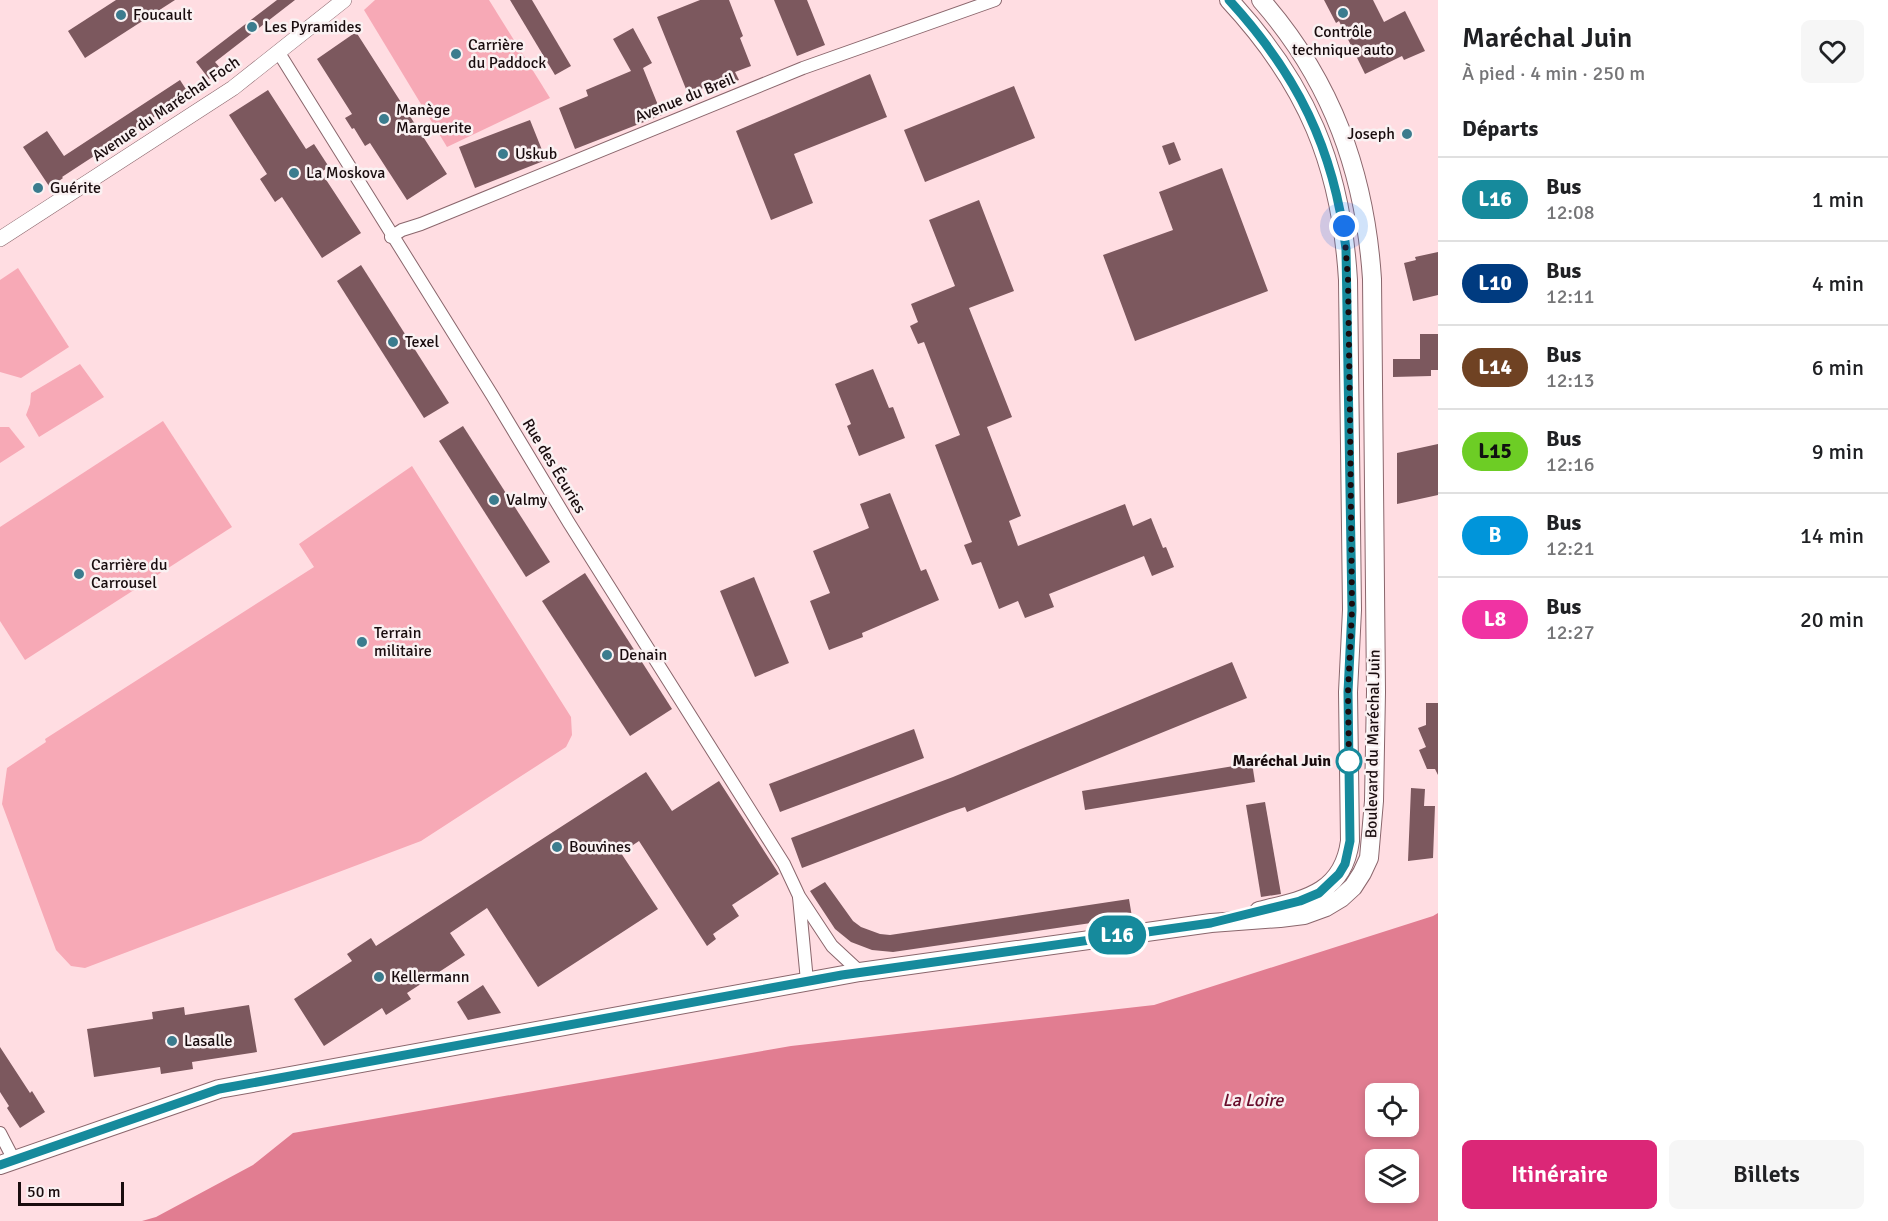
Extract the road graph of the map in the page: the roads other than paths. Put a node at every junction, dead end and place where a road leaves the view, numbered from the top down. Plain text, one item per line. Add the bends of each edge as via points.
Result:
1 (344, 0) edge
2 (995, 0) edge
3 (1229, 0) edge
4 (1261, 0) edge
5 (279, 53) junction
6 (391, 237) junction
7 (0, 238) edge
8 (799, 896) junction
9 (1211, 923) junction
10 (860, 972) junction
11 (807, 981) junction
12 (0, 1133) edge
13 (7, 1162) edge

1 - 5 street, Avenue du Maréchal Foch
2 - 6 street, Avenue du Breil via 802,68
3 - 9 main road, Boulevard du Maréchal Juin via 1276,55 1304,104 1326,156 1344,226 1352,610 1348,692 1350,841 1345,864 1319,893
4 - 9 main road, Boulevard du Maréchal Juin via 1296,44 1335,116 1367,223 1372,303 1374,801 1369,858 1358,880 1341,898 1304,915
5 - 6 street, Rue des Écuries
5 - 7 street, Avenue du Maréchal Foch via 184,122
6 - 8 street, Rue des Écuries via 726,770 784,864
8 - 10 street, Rue des Écuries via 832,946
8 - 11 street, Rue des Écuries
9 - 10 main road
10 - 11 main road
11 - 13 main road via 219,1089
12 - 13 street

